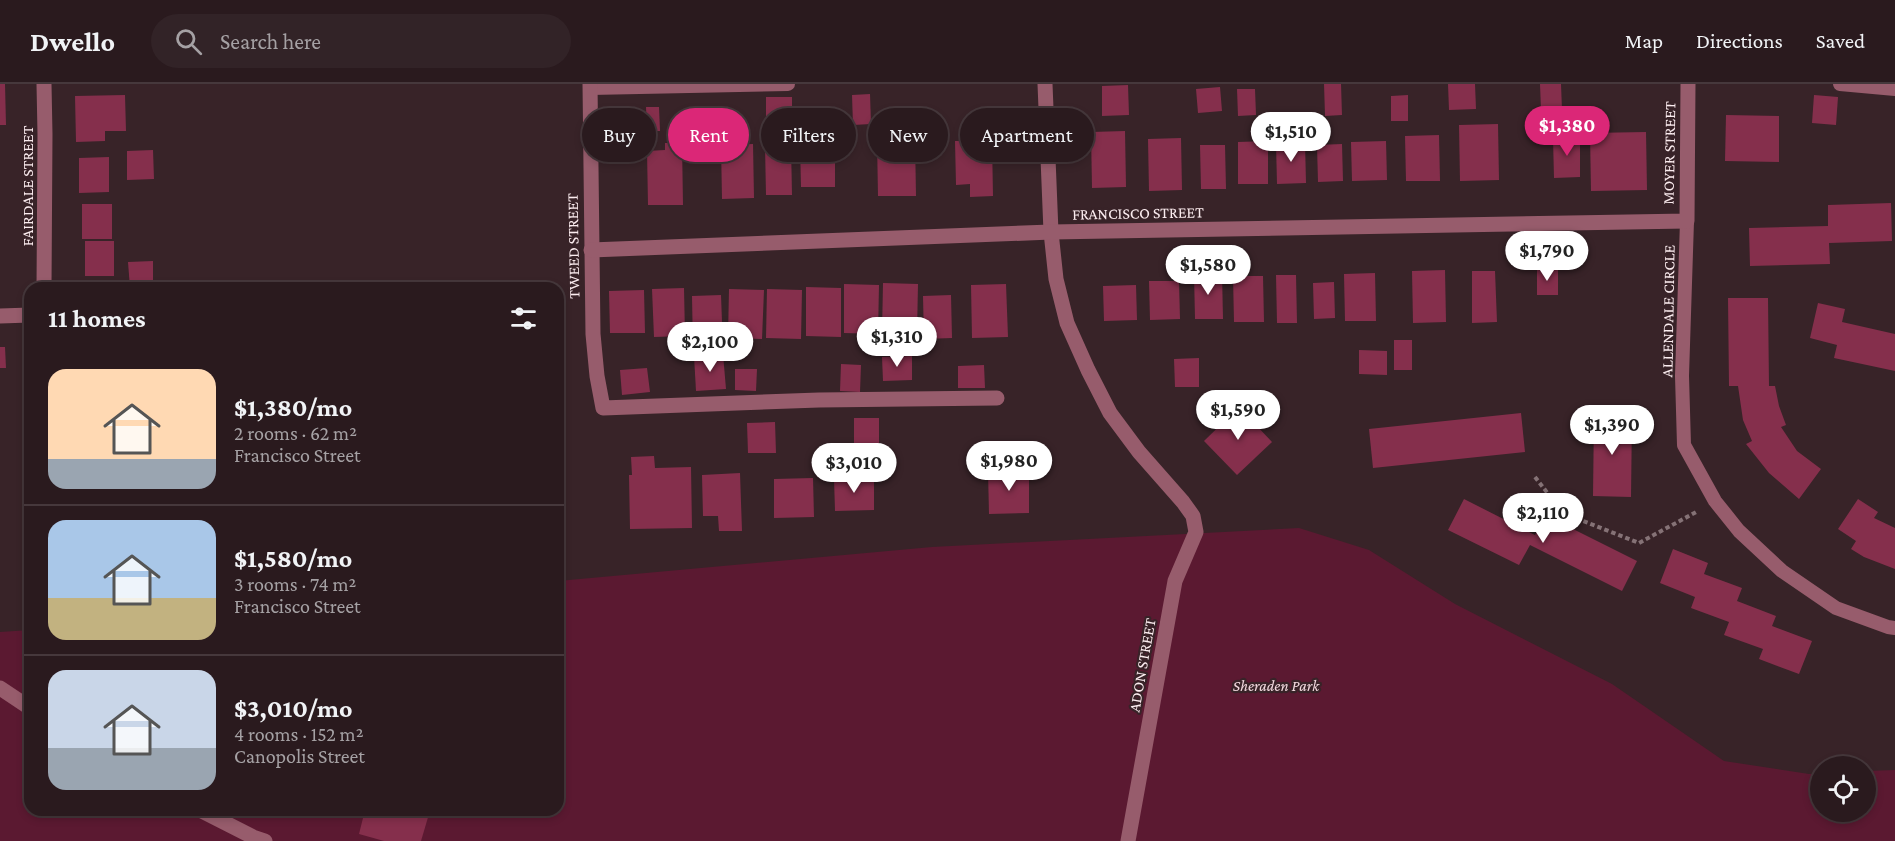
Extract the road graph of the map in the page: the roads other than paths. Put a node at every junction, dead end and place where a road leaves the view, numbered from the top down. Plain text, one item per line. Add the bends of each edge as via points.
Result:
1 (44, 84) edge
2 (788, 84) edge
3 (1045, 84) edge
4 (1688, 84) edge
5 (1840, 84) edge
6 (590, 86) edge
7 (1895, 89) edge
8 (1687, 221) junction
9 (1051, 232) junction
10 (591, 250) junction
11 (44, 282) edge
12 (24, 315) edge
13 (0, 316) edge
14 (997, 398) dead end
15 (1895, 628) edge
16 (0, 688) edge
17 (24, 704) edge
18 (212, 816) edge
19 (266, 841) edge
20 (1128, 841) edge

1 - 11 street, FAIRDALE STREET
2 - 6 lane
3 - 9 street, ADON STREET
4 - 8 street, MOYER STREET
5 - 7 lane
6 - 10 street, TWEED STREET
8 - 9 street, FRANCISCO STREET
8 - 15 lane, ALLENDALE CIRCLE via 1684,445 1714,501 1782,571 1836,608
9 - 10 street, FRANCISCO STREET
9 - 20 street, ADON STREET via 1056,279 1067,323 1088,370 1110,412 1193,516 1196,532 1175,581
10 - 14 street, TWEED STREET via 593,334 603,408
12 - 13 street
16 - 17 street
18 - 19 street

